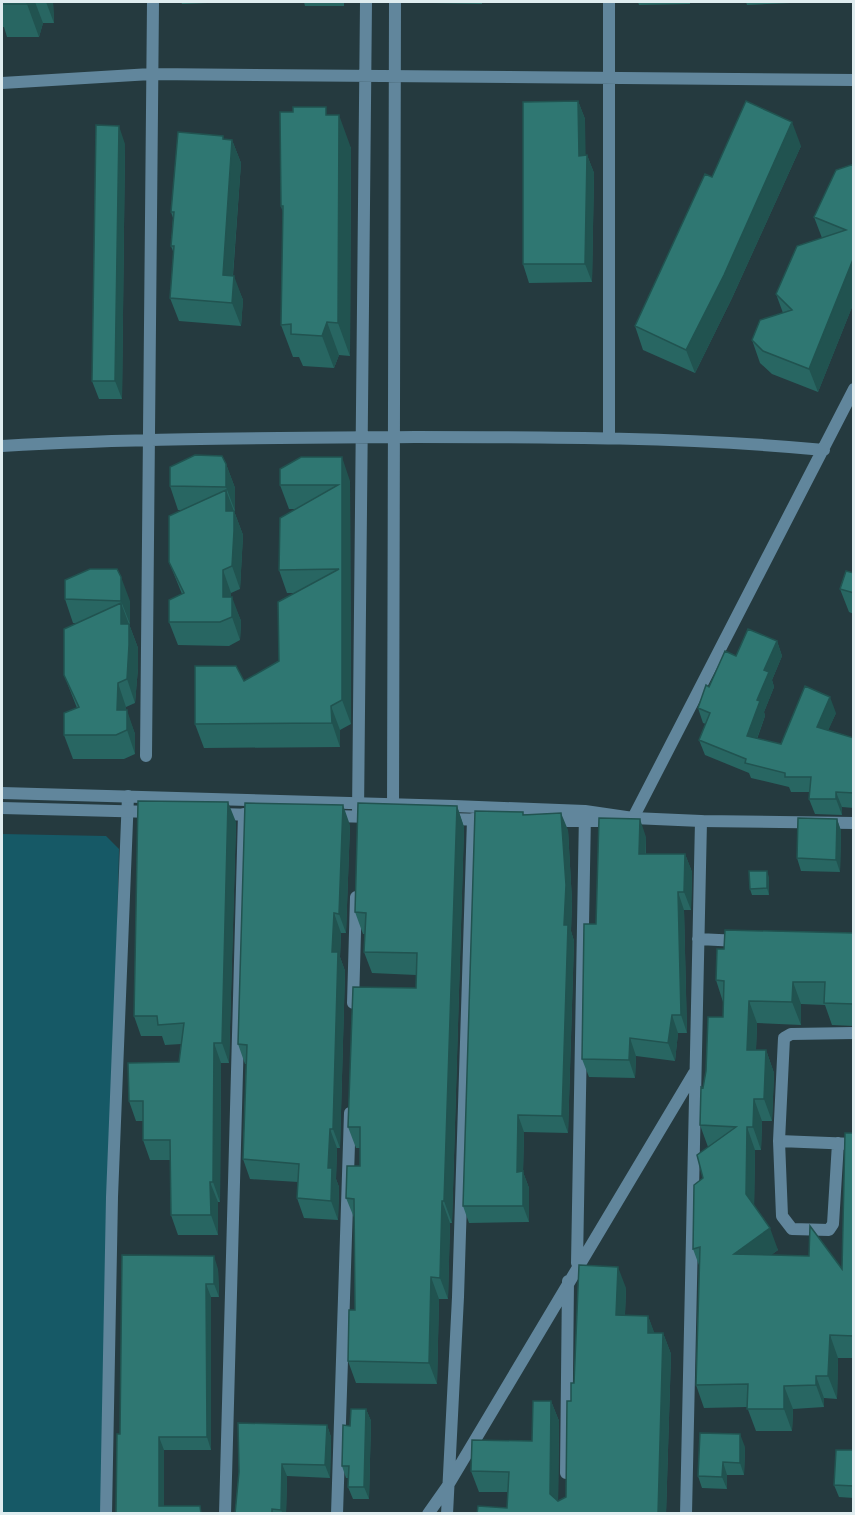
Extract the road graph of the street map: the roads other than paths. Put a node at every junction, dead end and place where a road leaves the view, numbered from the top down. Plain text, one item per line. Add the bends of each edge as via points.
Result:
1 (153, 2) edge
2 (366, 2) edge
3 (395, 2) edge
4 (609, 2) edge
5 (151, 74) junction
6 (365, 77) junction
7 (394, 77) junction
8 (608, 78) junction
9 (854, 80) edge
10 (2, 83) edge
11 (854, 389) edge
12 (362, 437) junction
13 (393, 437) junction
14 (609, 437) junction
15 (148, 438) junction
16 (2, 446) edge
17 (824, 450) junction
18 (146, 756) dead end
19 (2, 793) edge
20 (128, 796) junction
21 (358, 803) junction
22 (392, 804) junction
23 (2, 808) edge
24 (128, 812) junction
25 (163, 812) edge
26 (454, 812) junction
27 (209, 813) edge
28 (244, 814) junction
29 (278, 815) edge
30 (324, 816) edge
31 (585, 816) junction
32 (393, 818) junction
33 (633, 818) junction
34 (473, 819) junction
35 (700, 821) junction
36 (358, 822) junction
37 (854, 823) edge
38 (356, 888) edge
39 (698, 939) junction
40 (758, 942) edge
41 (352, 1019) edge
42 (854, 1033) edge
43 (696, 1071) junction
44 (350, 1102) edge
45 (779, 1141) junction
46 (838, 1143) junction
47 (854, 1144) edge
48 (578, 1265) junction
49 (568, 1280) junction
50 (447, 1487) junction
51 (566, 1490) edge
52 (106, 1514) edge
53 (225, 1514) edge
54 (337, 1514) edge
55 (428, 1514) edge
56 (447, 1514) edge
57 (686, 1514) edge

1 - 5 street
2 - 6 street
3 - 7 street
4 - 8 street
5 - 6 street
5 - 10 street
5 - 15 street
6 - 7 street
6 - 12 street
7 - 8 street
7 - 13 street
8 - 9 street
8 - 14 street
11 - 17 street
12 - 13 street
12 - 15 street
12 - 21 street
13 - 14 street
13 - 22 street
14 - 17 street via 728,441
15 - 16 street
15 - 18 street
17 - 33 street
19 - 20 street
20 - 21 street
20 - 24 street
21 - 22 street
21 - 36 street
22 - 26 street
22 - 32 street
23 - 24 street
24 - 25 street
24 - 52 street via 112,1197
26 - 31 street
26 - 32 street
26 - 34 street
27 - 28 street
28 - 29 street
28 - 53 street
30 - 36 street
31 - 33 street
31 - 34 street
31 - 48 street
32 - 36 street
33 - 35 street
34 - 50 street via 458,1297
35 - 37 street
35 - 39 street
38 - 41 street
39 - 40 street
39 - 43 street
42 - 45 street via 791,1034 784,1038
43 - 48 street
43 - 57 street
44 - 54 street
45 - 46 street
45 - 46 street via 782,1216 792,1229 828,1230 833,1224
46 - 47 street
48 - 49 street
49 - 50 street
49 - 51 street
50 - 55 street
50 - 56 street

